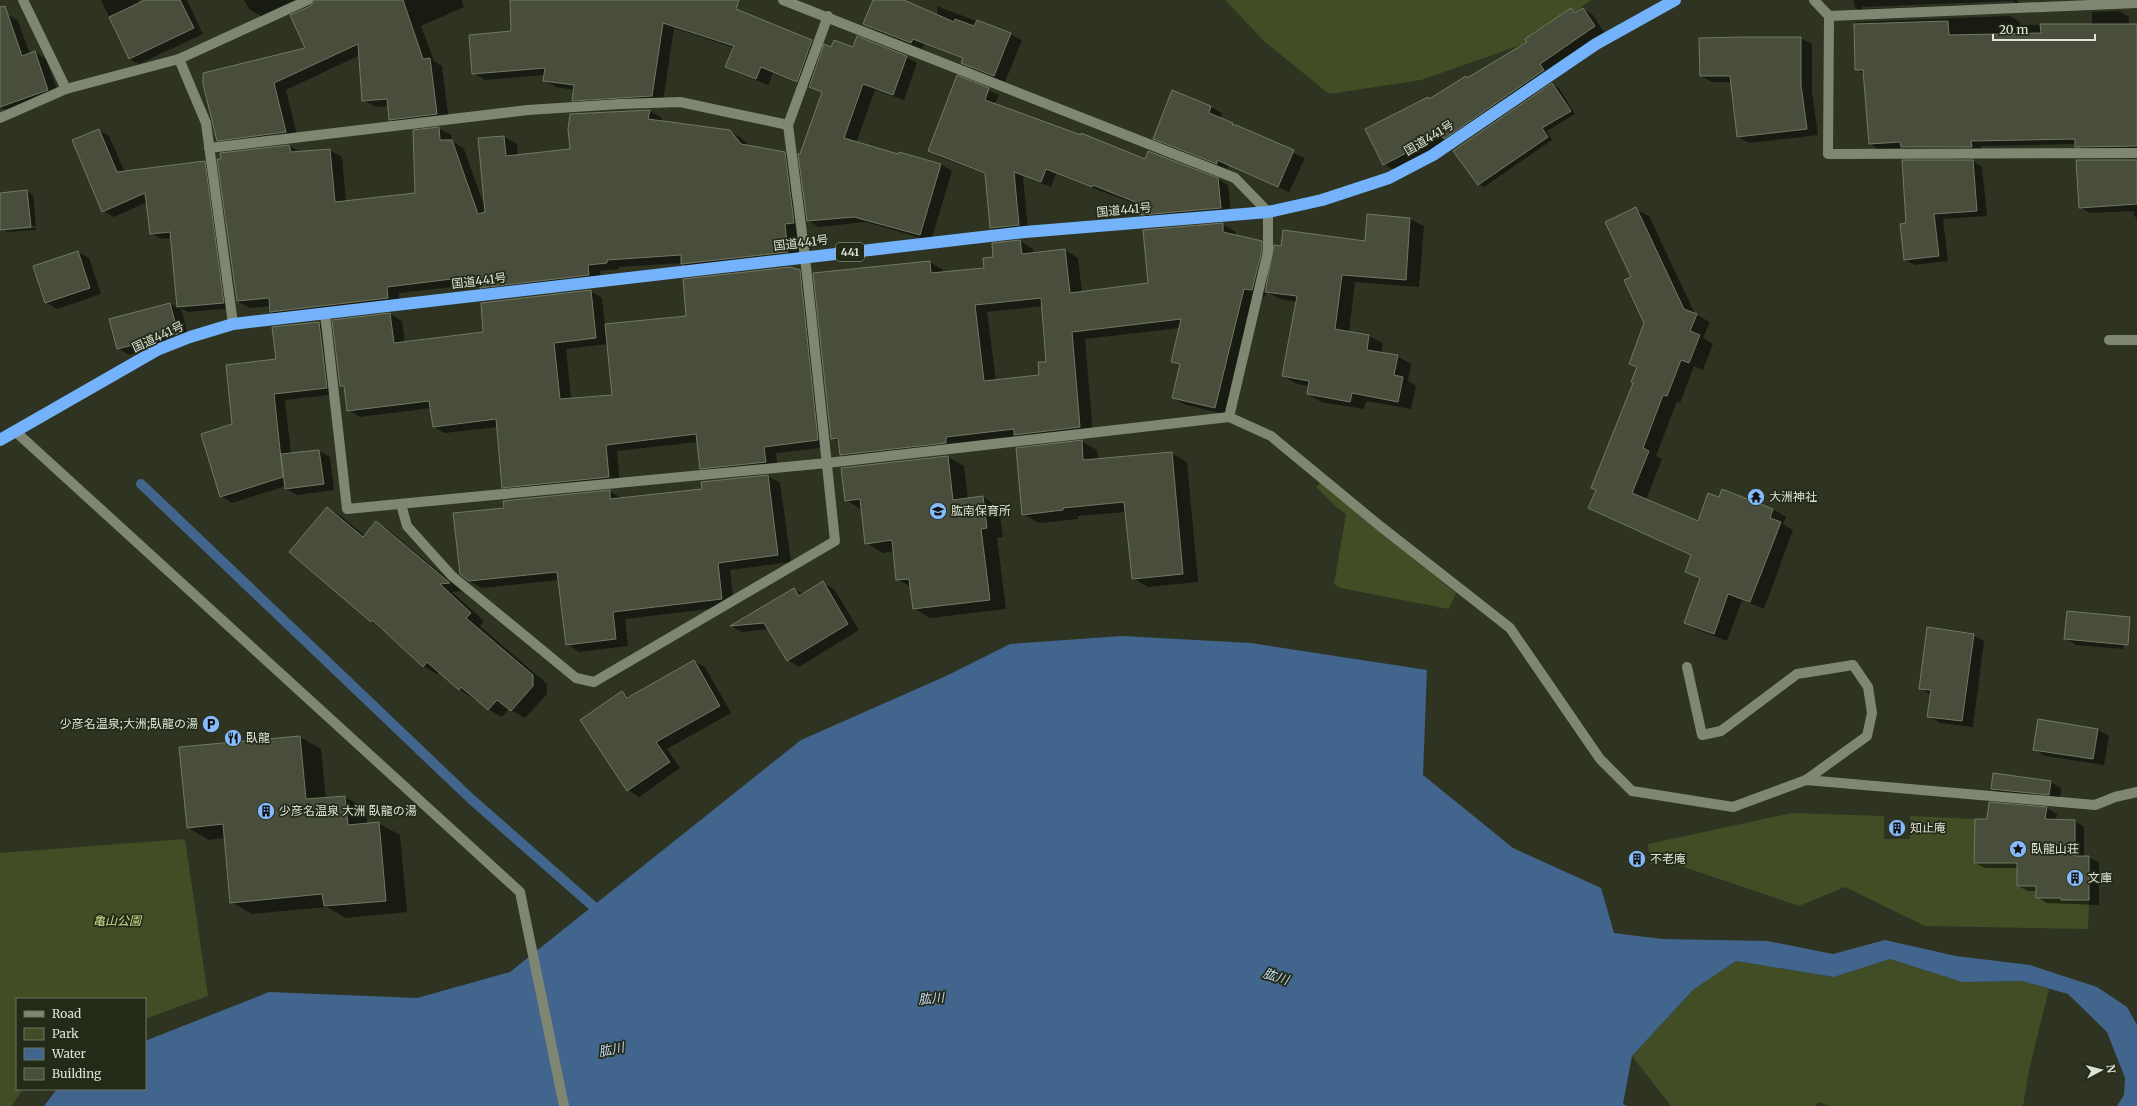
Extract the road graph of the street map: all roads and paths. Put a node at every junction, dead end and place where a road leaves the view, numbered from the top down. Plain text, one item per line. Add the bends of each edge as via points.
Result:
1 (23, 0) edge
2 (308, 0) edge
3 (783, 0) edge
4 (1675, 0) edge
5 (1814, 0) edge
6 (2130, 2) edge
7 (828, 16) junction
8 (1830, 16) junction
9 (179, 59) junction
10 (66, 89) junction
11 (0, 118) edge
12 (788, 125) junction
13 (209, 148) junction
14 (2137, 153) edge
15 (1268, 212) junction
16 (805, 256) junction
17 (325, 314) junction
18 (233, 324) junction
19 (2109, 340) dead end
20 (2137, 340) edge
21 (1229, 417) junction
22 (16, 432) junction
23 (0, 440) edge
24 (827, 463) junction
25 (401, 504) junction
26 (1687, 667) dead end
27 (1806, 780) junction
28 (2137, 792) edge
29 (564, 1106) edge

1 - 10 street
2 - 9 street
3 - 7 street
4 - 15 highway, 国道441号 / 441 via 1596,44 1433,155 1389,178 1322,200
5 - 8 street
6 - 8 street
7 - 12 street
7 - 15 street via 1235,178
8 - 14 street via 1828,154
9 - 10 street
9 - 13 street via 206,123
10 - 11 street
12 - 13 street via 680,102 620,104 528,110
12 - 16 street
13 - 18 street
15 - 16 highway, 国道441号 / 441 via 1024,232
15 - 21 street via 1268,251
16 - 17 highway, 国道441号 / 441
16 - 24 street
17 - 18 highway, 国道441号 / 441
17 - 25 street via 347,509
18 - 22 highway, 国道441号 / 441 via 158,350
19 - 20 street
21 - 24 street
21 - 27 street via 1271,436 1510,628 1600,759 1632,790 1733,807
22 - 23 highway, 国道441号 / 441
22 - 29 street via 520,892
24 - 25 street
24 - 25 street via 835,541 594,682 576,678 452,576 407,526
26 - 27 street via 1702,735 1721,732 1797,674 1853,665 1868,687 1872,713 1866,736
27 - 28 street via 2095,805 2115,796

